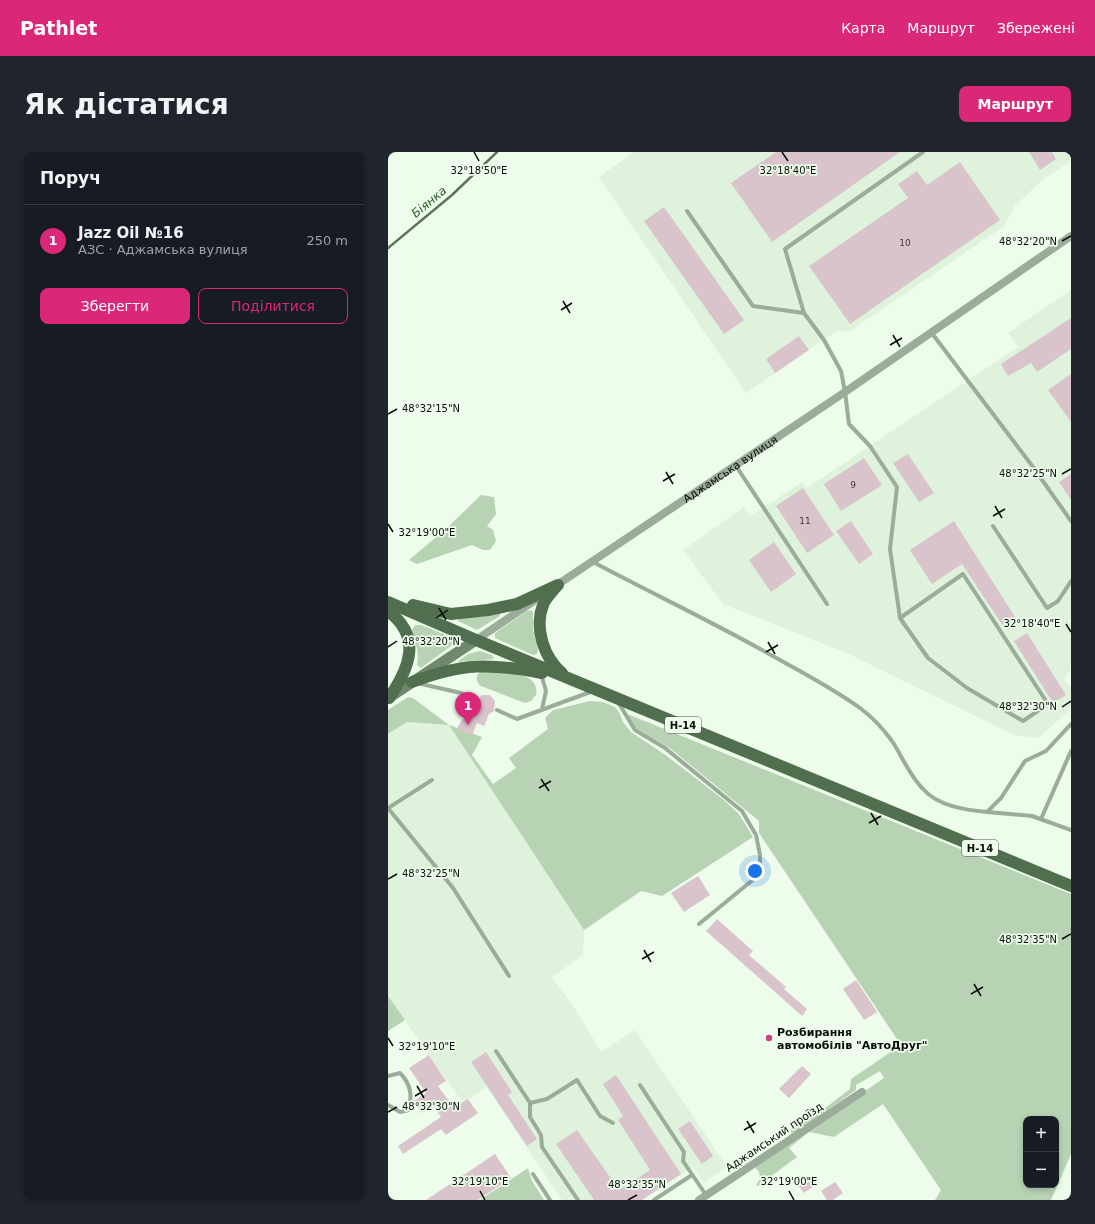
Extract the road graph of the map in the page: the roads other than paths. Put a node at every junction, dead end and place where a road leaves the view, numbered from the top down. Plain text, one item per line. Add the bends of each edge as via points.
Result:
1 (923, 152) edge
2 (688, 211) dead end
3 (1071, 236) edge
4 (804, 313) junction
5 (931, 332) junction
6 (845, 392) junction
7 (736, 466) junction
8 (1071, 521) edge
9 (992, 526) dead end
10 (593, 562) junction
11 (1071, 581) edge
12 (558, 585) junction
13 (388, 597) edge
14 (388, 602) edge
15 (827, 604) dead end
16 (388, 612) edge
17 (900, 618) junction
18 (476, 640) junction
19 (540, 672) junction
20 (567, 677) junction
21 (412, 682) junction
22 (597, 690) junction
23 (614, 697) junction
24 (389, 698) edge
25 (476, 700) dead end
26 (542, 709) junction
27 (497, 710) dead end
28 (1071, 724) edge
29 (1071, 752) edge
30 (432, 780) dead end
31 (388, 808) edge
32 (987, 812) junction
33 (1041, 819) junction
34 (1071, 830) edge
35 (1071, 886) edge
36 (699, 924) dead end
37 (509, 976) dead end
38 (496, 1051) dead end
39 (388, 1076) edge
40 (640, 1086) dead end
41 (862, 1092) dead end
42 (530, 1103) junction
43 (388, 1105) edge
44 (613, 1123) dead end
45 (533, 1174) dead end
46 (692, 1175) junction
47 (706, 1195) junction
48 (550, 1200) edge
49 (578, 1200) edge
50 (654, 1200) edge
51 (699, 1200) edge

1 - 4 lane via 785,248
2 - 4 lane via 753,306
3 - 5 street, Аджамська вулиця
4 - 6 lane via 824,340 841,371
5 - 6 street, Аджамська вулиця
5 - 8 lane
6 - 7 street, Аджамська вулиця
6 - 17 lane via 849,424 870,446 897,487 890,549
7 - 10 street, Аджамська вулиця
7 - 15 lane
9 - 11 lane via 1047,608 1058,601
10 - 12 street, Аджамська вулиця
10 - 32 lane via 723,628 818,681 861,709 891,740 923,790 943,802 967,810
12 - 13 main road via 517,604 451,614 419,608
12 - 18 street, Аджамська вулиця
12 - 20 main road via 543,603 540,628 548,656 557,669
14 - 18 main road, Н-14
16 - 24 main road via 398,621 407,636 410,656 404,674
17 - 17 lane via 963,574 1048,704 1024,721 1011,714 967,688 928,658
18 - 20 main road, Н-14
18 - 21 main road, Аджамська вулиця
19 - 20 main road
19 - 21 main road via 481,665 446,670
19 - 26 lane via 546,691
20 - 22 main road, Н-14
21 - 24 main road, Аджамська вулиця
21 - 25 lane via 461,693
22 - 23 main road, Н-14
22 - 26 lane
23 - 35 main road, Н-14
23 - 36 lane via 635,730 664,748 742,811 756,835 760,874
26 - 27 lane via 517,719
28 - 32 lane via 1046,751 1025,761 1001,798
29 - 33 lane
30 - 31 lane
31 - 37 lane via 453,888
32 - 33 lane
33 - 34 lane
38 - 42 lane
39 - 43 lane via 400,1073 408,1081 411,1097 408,1110 400,1112
40 - 46 lane via 684,1152 683,1161
41 - 47 street, Аджамський проїзд
42 - 44 lane via 547,1099 577,1080 600,1116
42 - 49 lane via 530,1117 541,1135 542,1147
45 - 48 lane
46 - 47 lane
46 - 50 lane
47 - 51 street, Аджамський проїзд

